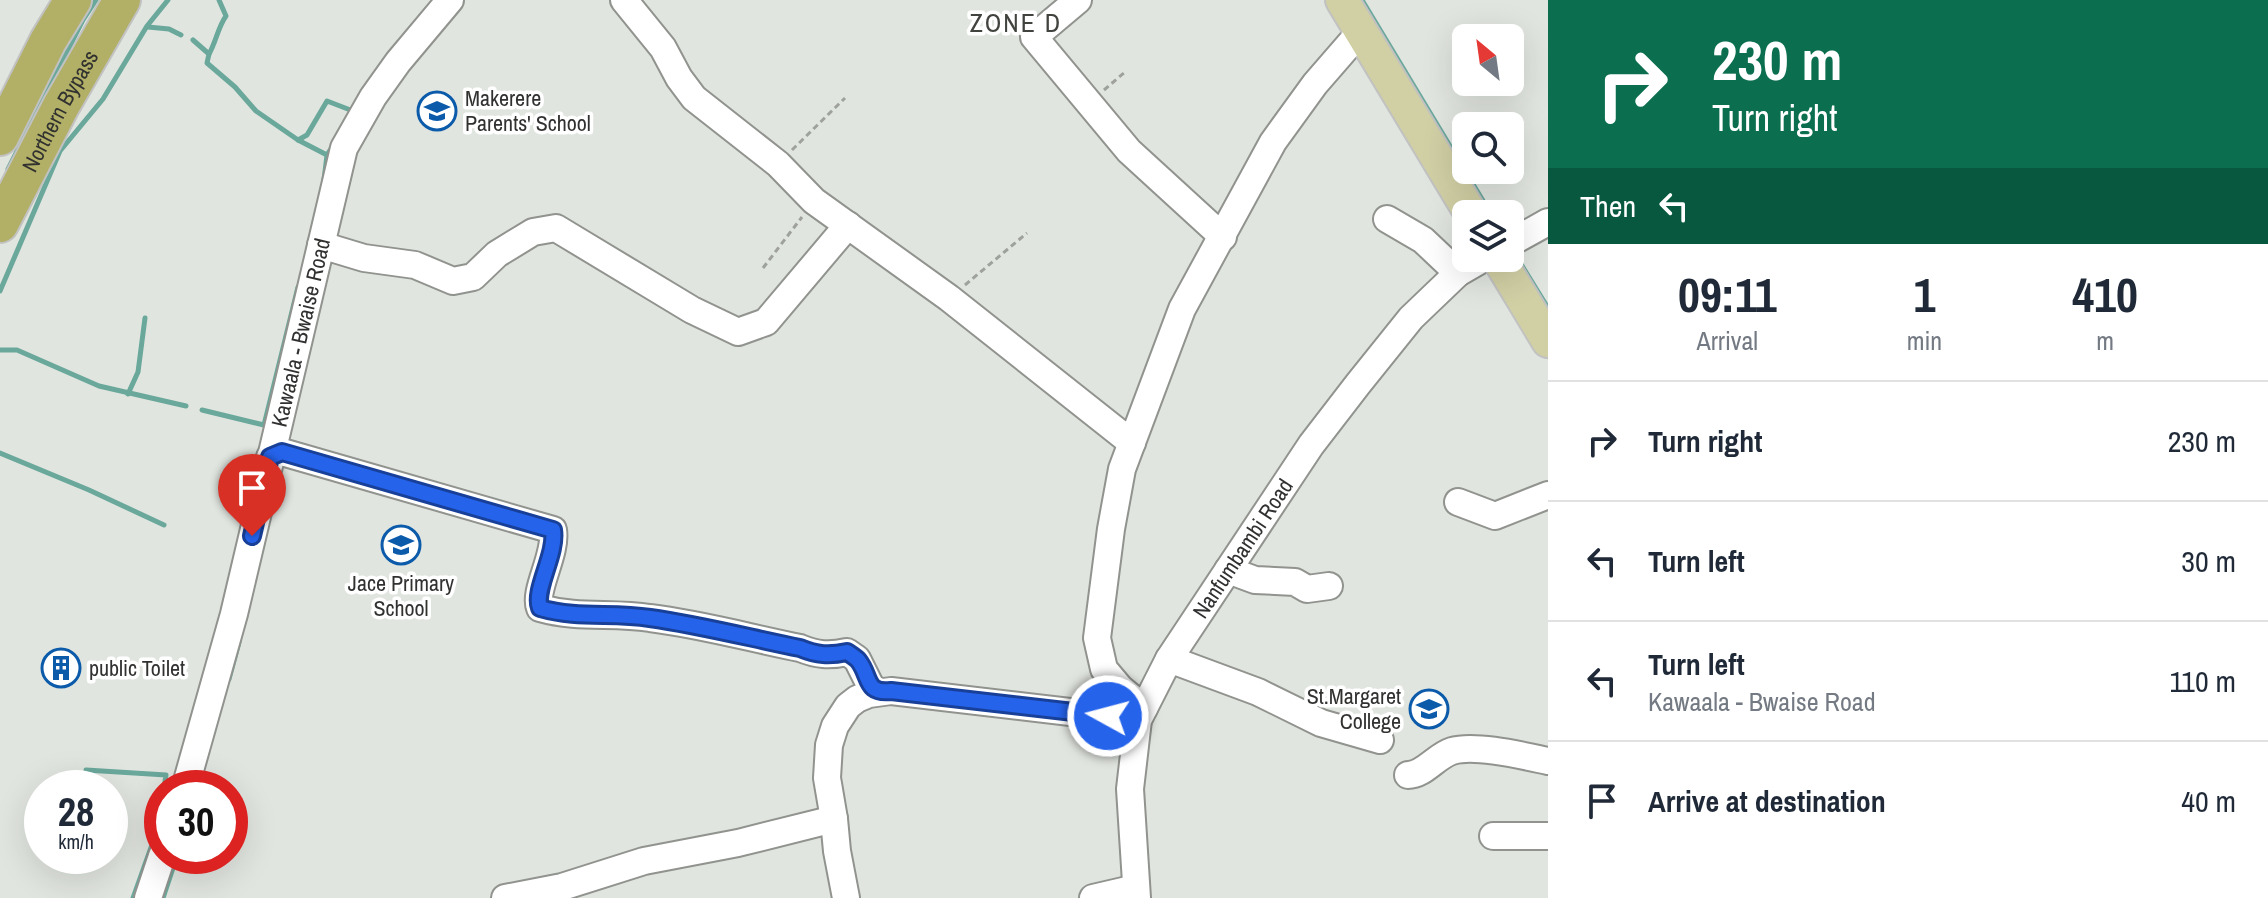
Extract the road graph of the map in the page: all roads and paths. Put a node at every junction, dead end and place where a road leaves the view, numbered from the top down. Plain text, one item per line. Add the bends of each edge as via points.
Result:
1 (73, 0) edge
2 (122, 0) edge
3 (450, 0) edge
4 (624, 0) edge
5 (1078, 0) edge
6 (1342, 0) edge
7 (1361, 31) junction
8 (1125, 72) dead end
9 (845, 98) dead end
10 (1089, 103) junction
11 (0, 137) edge
12 (778, 164) junction
13 (1463, 200) edge
14 (814, 201) junction
15 (1387, 219) dead end
16 (1548, 222) edge
17 (0, 224) edge
18 (848, 225) junction
19 (1027, 233) dead end
20 (1524, 235) edge
21 (1223, 237) junction
22 (321, 245) junction
23 (763, 268) dead end
24 (1506, 272) edge
25 (1458, 273) joint
26 (949, 298) junction
27 (1548, 341) edge
28 (1132, 443) junction
29 (270, 457) junction
30 (1548, 495) edge
31 (1458, 502) dead end
32 (1228, 570) junction
33 (1329, 586) dead end
34 (1169, 659) junction
35 (880, 692) junction
36 (1141, 714) junction
37 (1380, 740) dead end
38 (1548, 761) edge
39 (190, 770) edge
40 (1408, 775) dead end
41 (834, 819) junction
42 (1493, 836) dead end
43 (1548, 836) edge
44 (156, 874) edge
45 (1136, 893) edge
46 (148, 898) edge
47 (505, 898) edge
48 (846, 898) edge
49 (1093, 898) edge

1 - 11 highway, Northern Bypass
2 - 17 highway, Northern Bypass
3 - 22 street, Kawaala - Bwaise Road via 398,62 344,148
4 - 12 street via 694,98
5 - 10 street via 1034,37
6 - 7 main road
7 - 13 main road
7 - 21 street via 1273,142
8 - 10 path
9 - 12 path
10 - 21 street via 1129,151
12 - 14 street
14 - 18 street
14 - 23 path
15 - 25 street via 1423,240
16 - 20 street
18 - 22 street via 766,322 738,332 556,228 533,232 473,277 453,281 415,265
18 - 26 street
19 - 26 path
21 - 28 street via 1182,309
22 - 29 street, Kawaala - Bwaise Road
24 - 27 main road
25 - 32 street, Nanfumbambi Road via 1411,318 1358,384
26 - 28 street
28 - 36 street via 1111,529 1097,638 1104,669
29 - 35 street via 282,452 553,530 540,608 693,625 815,654 847,652
29 - 39 street, Kawaala - Bwaise Road
30 - 31 street via 1495,516
32 - 33 street via 1307,589
32 - 34 street, Nanfumbambi Road
34 - 36 street, Nanfumbambi Road
34 - 37 street via 1258,692 1321,723
35 - 36 street
35 - 41 street via 857,699 835,726 827,778
36 - 45 street, Nanfumbambi Road via 1130,789
38 - 40 street via 1462,749
41 - 47 street
41 - 48 street
42 - 43 street
44 - 46 street
45 - 49 street

